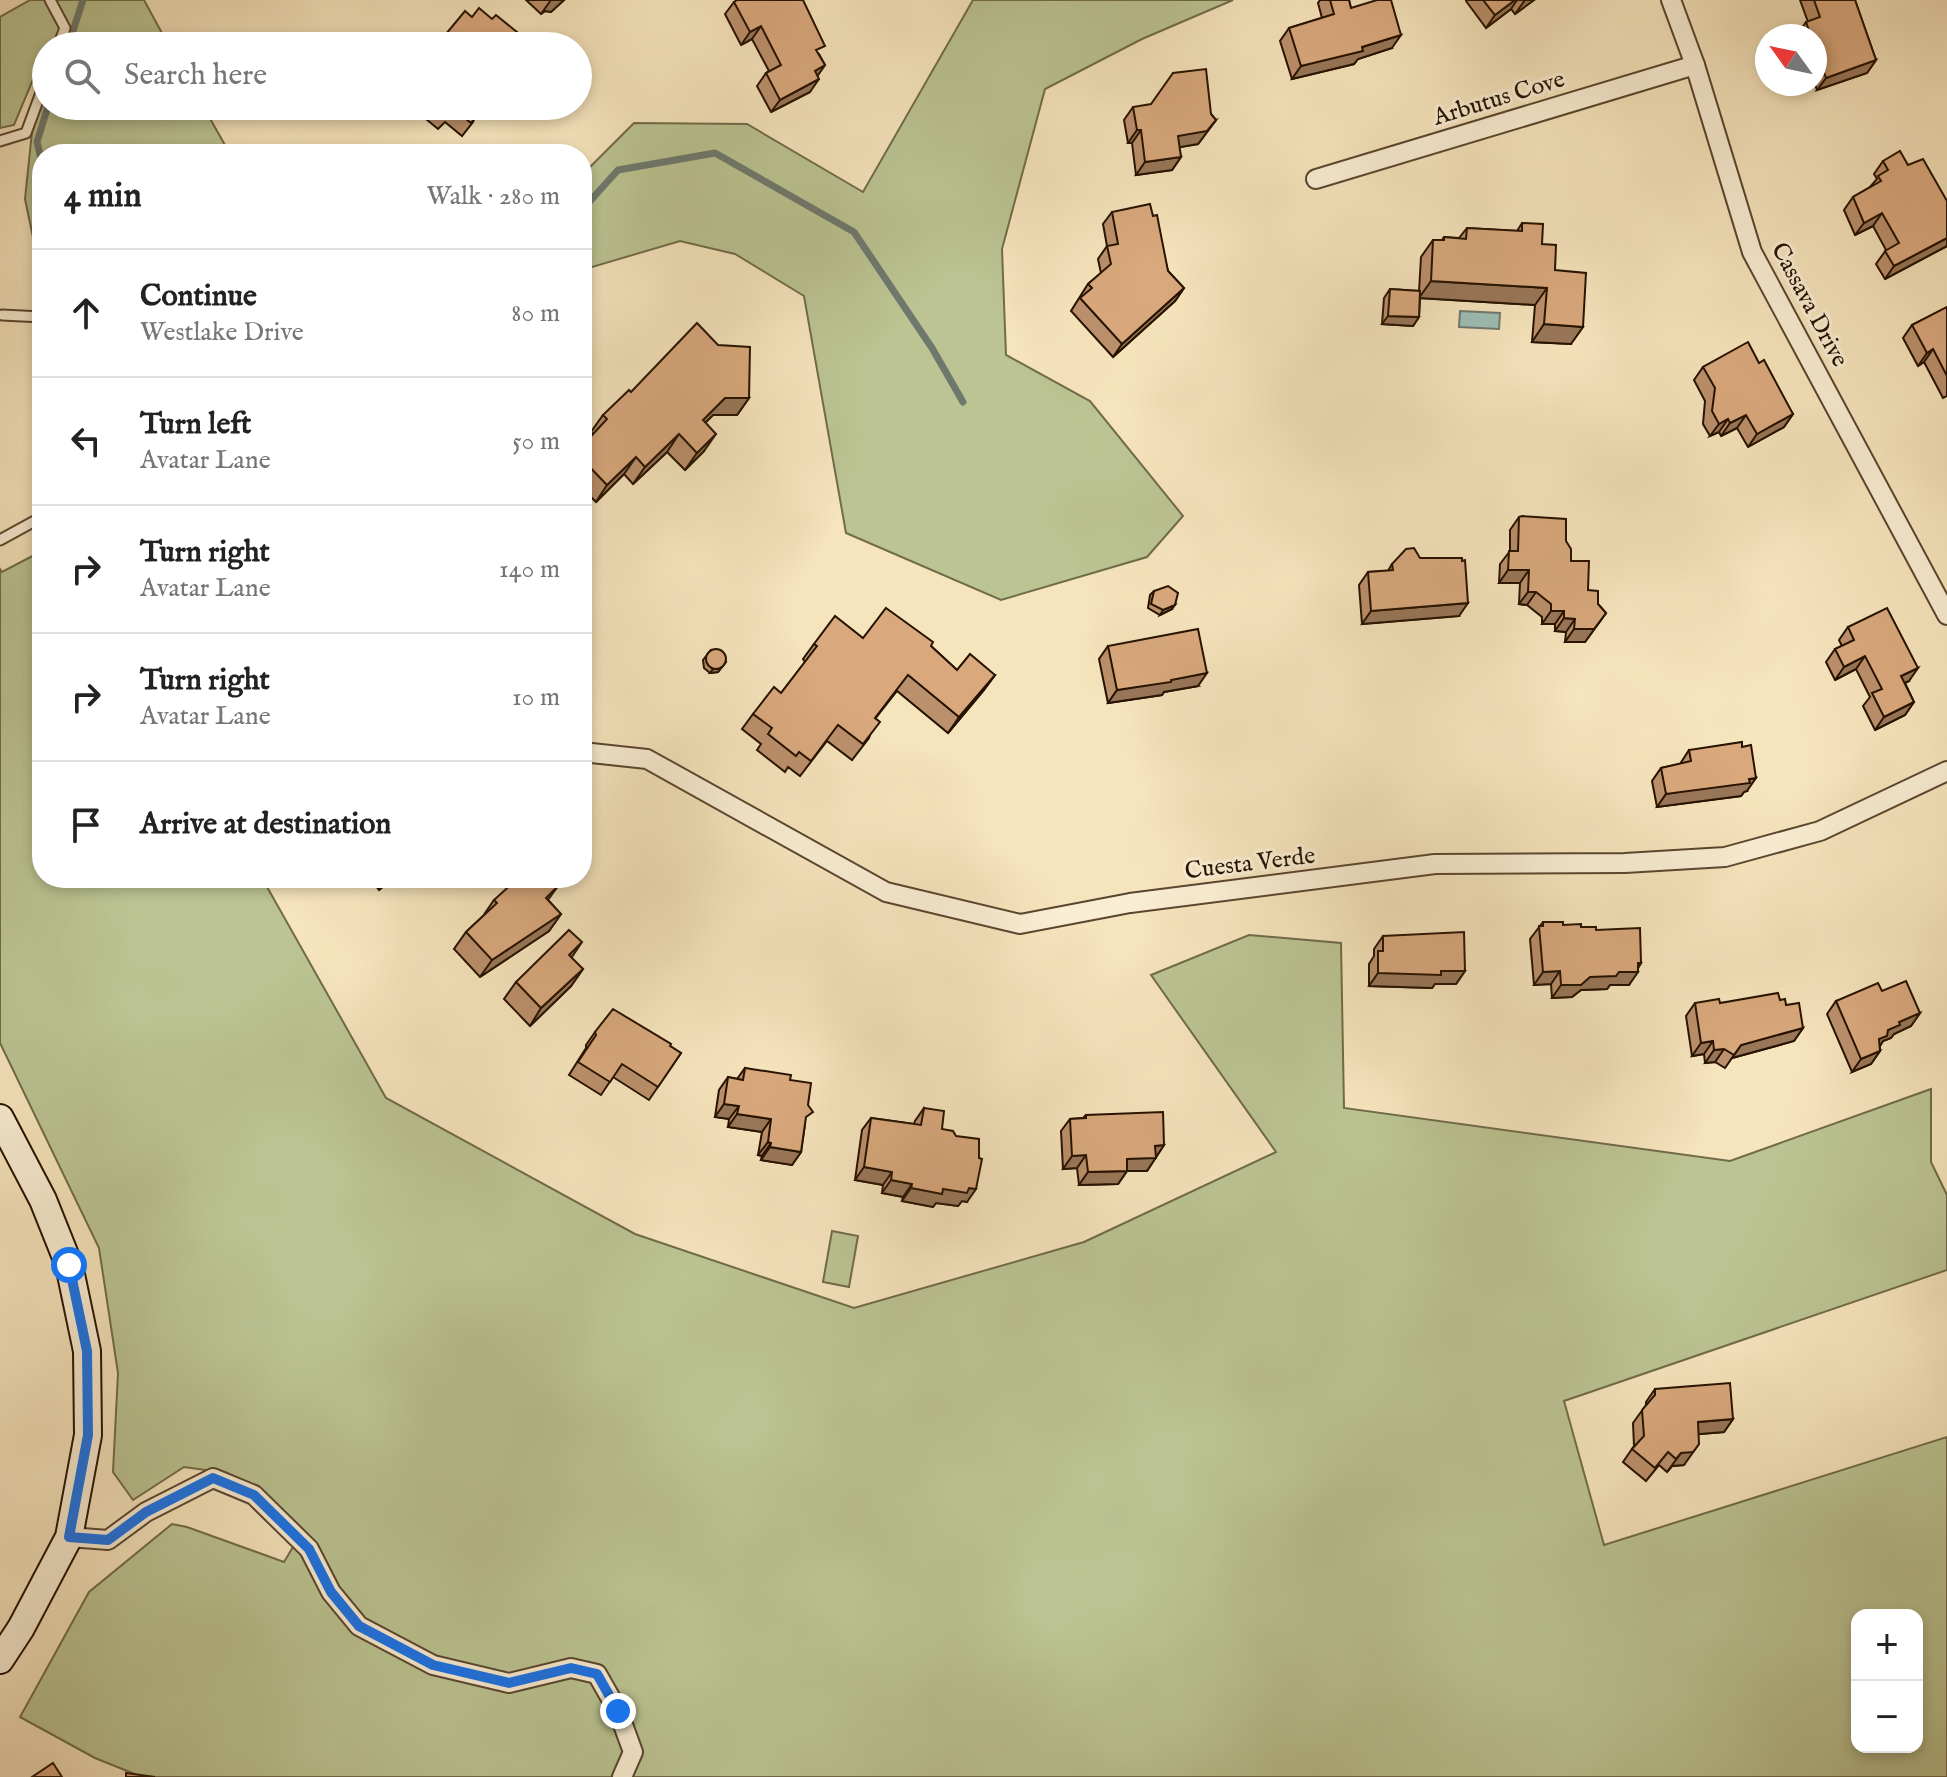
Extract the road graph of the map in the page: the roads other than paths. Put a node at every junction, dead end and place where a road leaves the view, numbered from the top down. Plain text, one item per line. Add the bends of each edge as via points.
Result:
1 (50, 0) edge
2 (1671, 0) edge
3 (63, 32) edge
4 (1695, 65) junction
5 (32, 117) edge
6 (0, 141) edge
7 (1316, 179) dead end
8 (0, 303) edge
9 (1, 316) edge
10 (32, 317) edge
11 (32, 522) edge
12 (0, 540) edge
13 (1947, 615) edge
14 (592, 753) edge
15 (1947, 771) edge
16 (0, 1118) edge
17 (69, 1537) junction
18 (0, 1660) edge
19 (622, 1777) edge

1 - 3 lane
2 - 4 street, Cassava Drive
4 - 7 street, Arbutus Cove
4 - 13 street, Cassava Drive via 1752,252
5 - 6 lane via 26,133
8 - 9 lane
9 - 10 lane
11 - 12 lane
14 - 15 street, Cuesta Verde via 647,759 886,892 1020,924 1130,903 1435,864 1725,857 1820,831
16 - 17 street via 43,1200 69,1265 87,1351 88,1435
17 - 18 street
17 - 19 street via 108,1540 146,1512 213,1478 254,1495 309,1549 331,1592 359,1626 433,1665 509,1683 571,1668 597,1674 633,1752

